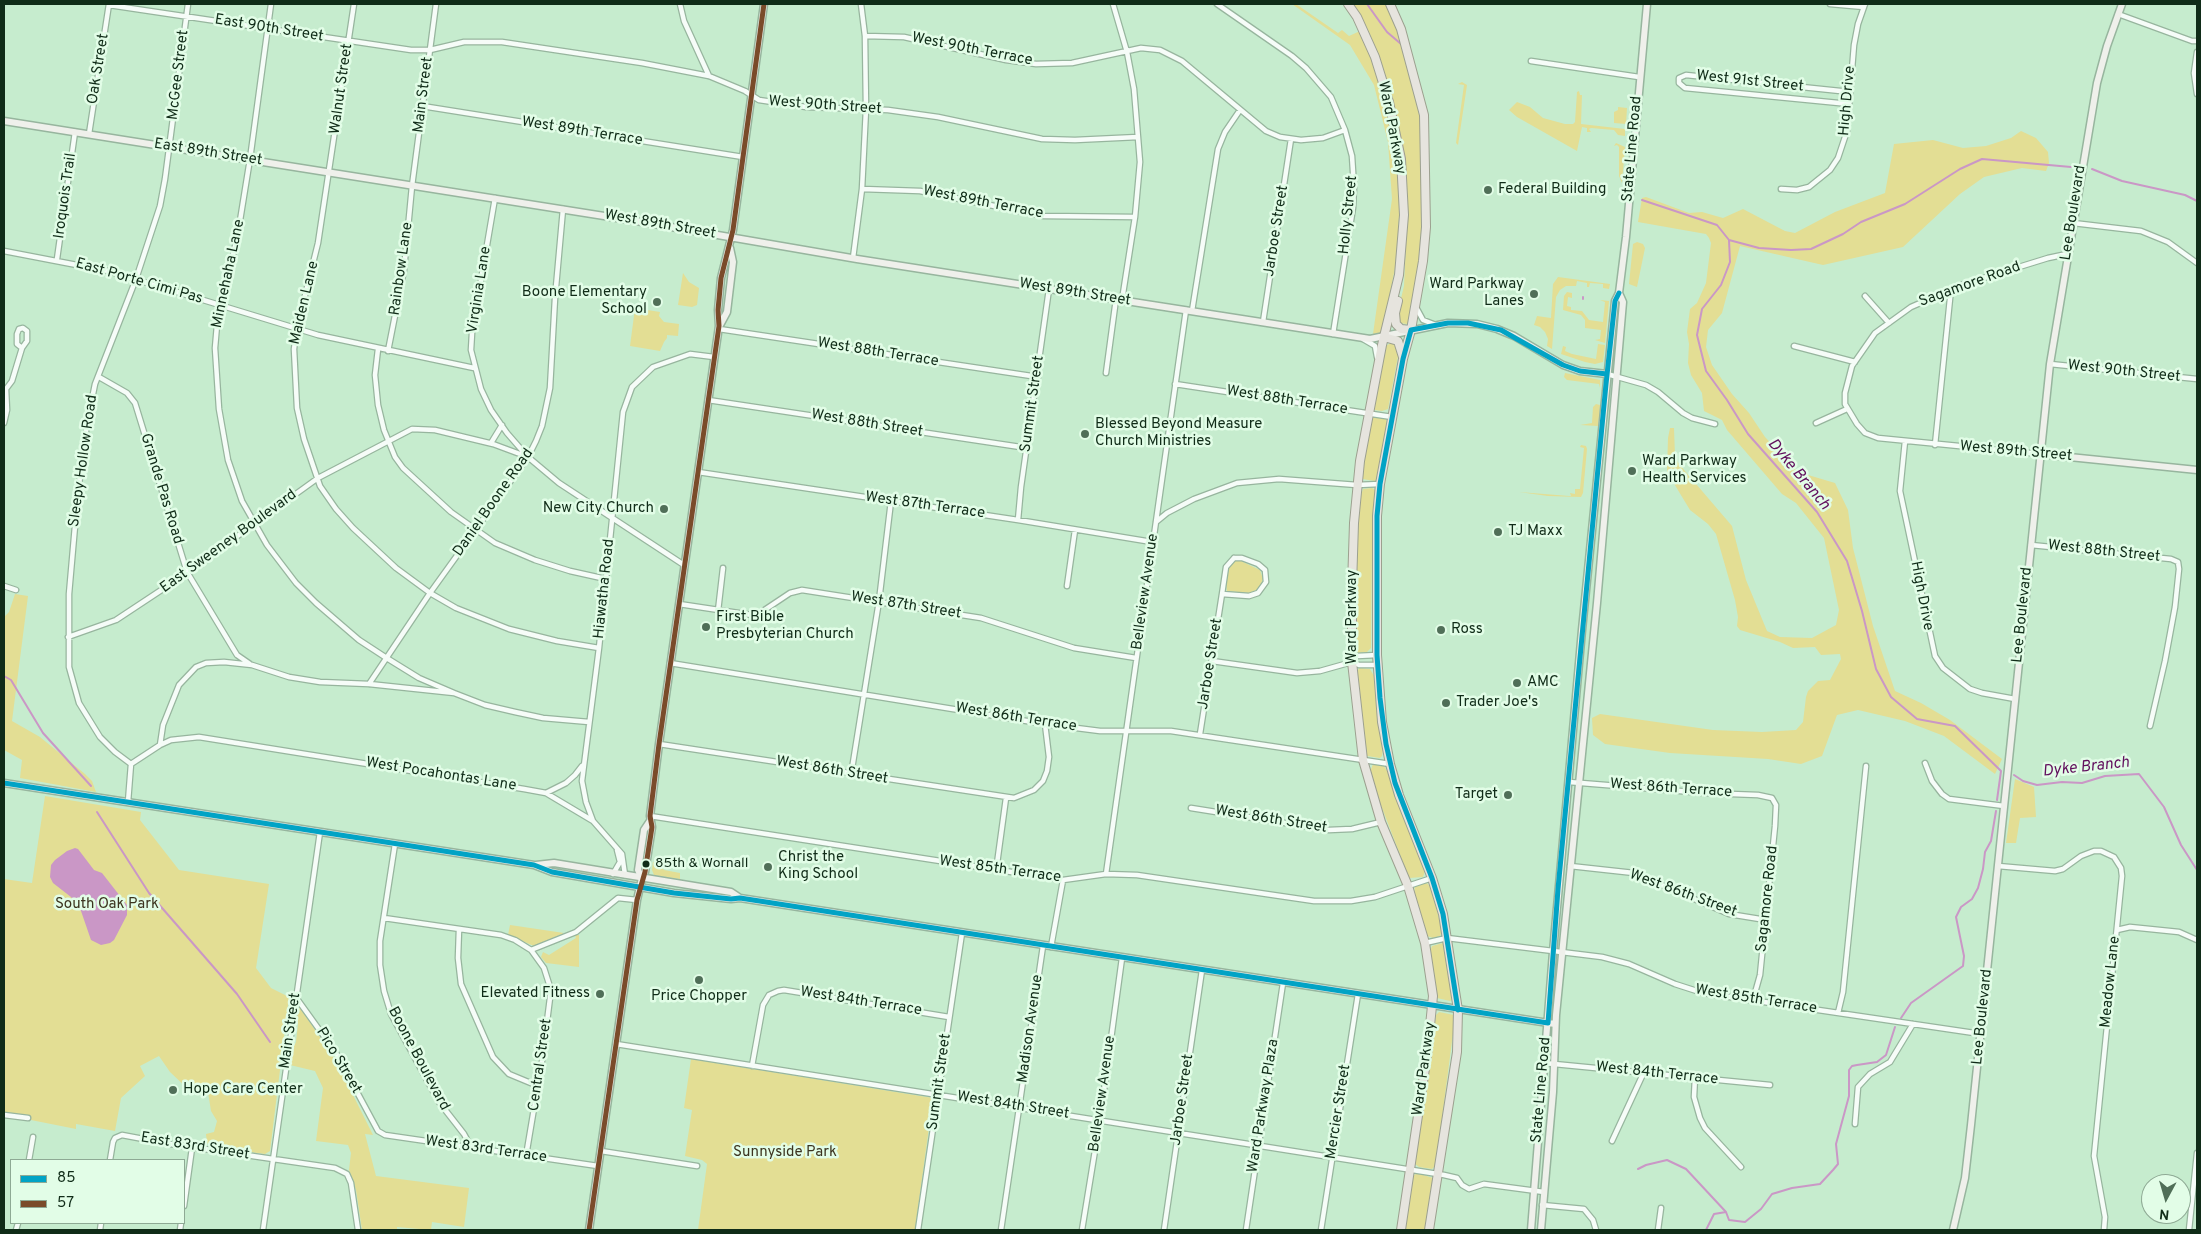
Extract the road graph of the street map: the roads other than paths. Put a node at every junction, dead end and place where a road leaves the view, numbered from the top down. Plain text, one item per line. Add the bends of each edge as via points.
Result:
1 (109, 4) edge
2 (188, 4) edge
3 (271, 4) edge
4 (354, 4) edge
5 (436, 4) edge
6 (680, 4) edge
7 (764, 4) edge
8 (861, 4) edge
9 (1113, 4) edge
10 (1217, 4) edge
11 (1348, 4) edge
12 (1390, 4) edge
13 (1647, 4) edge
14 (1830, 4) edge
15 (2122, 4) edge
16 (1864, 6) edge
17 (2118, 14) junction
18 (186, 16) junction
19 (267, 29) junction
20 (865, 36) junction
21 (349, 41) junction
22 (2194, 41) edge
23 (430, 50) junction
24 (1127, 52) junction
25 (2197, 53) edge
26 (1531, 61) dead end
27 (708, 76) junction
28 (1639, 77) junction
29 (1850, 92) junction
30 (2197, 94) edge
31 (751, 95) junction
32 (1849, 104) junction
33 (422, 106) junction
34 (866, 109) junction
35 (1240, 110) junction
36 (4, 121) edge
37 (1346, 130) junction
38 (75, 132) junction
39 (89, 134) junction
40 (1138, 137) junction
41 (1291, 140) junction
42 (170, 147) junction
43 (743, 157) junction
44 (250, 159) junction
45 (330, 174) junction
46 (412, 186) junction
47 (862, 188) junction
48 (1781, 189) dead end
49 (495, 198) junction
50 (563, 209) junction
51 (1135, 217) junction
52 (2074, 223) junction
53 (732, 238) junction
54 (4, 251) edge
55 (2068, 254) junction
56 (853, 258) junction
57 (57, 260) junction
58 (2197, 263) edge
59 (1399, 275) junction
60 (136, 279) junction
61 (1049, 289) junction
62 (1951, 289) junction
63 (1620, 293) junction
64 (1865, 296) dead end
65 (1416, 299) junction
66 (1119, 300) junction
67 (220, 306) junction
68 (1189, 311) junction
69 (1263, 322) junction
70 (1888, 323) junction
71 (1438, 325) junction
72 (719, 327) junction
73 (297, 328) junction
74 (1411, 330) junction
75 (1333, 334) junction
76 (1359, 337) junction
77 (1384, 337) junction
78 (1794, 346) dead end
79 (22, 348) dead end
80 (378, 349) junction
81 (388, 351) junction
82 (714, 357) junction
83 (1403, 359) junction
84 (1855, 362) junction
85 (1378, 363) junction
86 (2050, 364) junction
87 (474, 368) junction
88 (1106, 373) dead end
89 (1607, 374) junction
90 (1616, 376) junction
91 (99, 377) junction
92 (1038, 377) junction
93 (2197, 379) edge
94 (1176, 384) junction
95 (5, 390) edge
96 (708, 400) junction
97 (1847, 408) junction
98 (1368, 413) junction
99 (1392, 416) junction
100 (4, 423) edge
101 (1816, 423) dead end
102 (1715, 424) dead end
103 (502, 426) junction
104 (388, 440) junction
105 (1905, 441) junction
106 (491, 443) junction
107 (1935, 444) junction
108 (1027, 448) junction
109 (2040, 454) junction
110 (528, 457) junction
111 (2197, 470) edge
112 (698, 472) junction
113 (318, 478) junction
114 (1380, 484) junction
115 (1357, 485) junction
116 (891, 501) junction
117 (613, 518) junction
118 (1018, 520) junction
119 (1156, 522) junction
120 (254, 524) junction
121 (1075, 530) junction
122 (475, 531) junction
123 (1152, 542) junction
124 (2031, 545) junction
125 (684, 565) junction
126 (724, 568) dead end
127 (187, 572) junction
128 (606, 579) junction
129 (4, 586) edge
130 (1067, 586) dead end
131 (16, 590) dead end
132 (430, 593) junction
133 (1222, 594) junction
134 (879, 601) junction
135 (679, 604) junction
136 (718, 611) junction
137 (68, 637) junction
138 (599, 648) junction
139 (1376, 655) junction
140 (385, 657) junction
141 (1136, 658) junction
142 (1212, 662) junction
143 (1352, 662) junction
144 (670, 663) junction
145 (252, 665) junction
146 (1378, 665) junction
147 (369, 684) junction
148 (454, 693) junction
149 (864, 694) junction
150 (2015, 699) junction
151 (588, 722) junction
152 (1045, 724) junction
153 (2150, 726) dead end
154 (1125, 732) junction
155 (1200, 734) junction
156 (659, 744) junction
157 (160, 745) junction
158 (1363, 760) junction
159 (1925, 763) dead end
160 (131, 764) junction
161 (1390, 764) junction
162 (583, 765) junction
163 (1866, 766) dead end
164 (851, 775) junction
165 (1569, 782) junction
166 (1579, 782) junction
167 (4, 783) edge
168 (546, 793) junction
169 (1006, 798) junction
170 (1772, 798) joint
171 (128, 802) junction
172 (2004, 806) junction
173 (1191, 808) dead end
174 (650, 818) junction
175 (593, 821) junction
176 (1381, 822) junction
177 (320, 832) junction
178 (395, 844) junction
179 (617, 850) junction
180 (534, 865) junction
181 (1570, 866) junction
182 (1998, 866) junction
183 (996, 871) junction
184 (613, 874) junction
185 (1106, 874) junction
186 (625, 875) junction
187 (642, 878) junction
188 (1432, 878) junction
189 (1062, 880) junction
190 (1408, 886) junction
191 (640, 887) junction
192 (740, 898) junction
193 (637, 900) junction
194 (384, 918) junction
195 (1766, 920) junction
196 (460, 929) junction
197 (2117, 930) junction
198 (962, 933) junction
199 (1447, 938) junction
200 (2197, 940) edge
201 (1424, 943) junction
202 (1043, 946) junction
203 (1051, 947) junction
204 (531, 950) junction
205 (1553, 952) junction
206 (1562, 953) junction
207 (1122, 958) junction
208 (1202, 970) junction
209 (1283, 983) junction
210 (1358, 994) junction
211 (295, 996) junction
212 (1753, 1000) junction
213 (1433, 1006) junction
214 (1458, 1010) junction
215 (1838, 1013) junction
216 (950, 1017) junction
217 (1548, 1023) junction
218 (1555, 1024) junction
219 (1913, 1024) junction
220 (1981, 1034) junction
221 (616, 1044) junction
222 (1544, 1063) junction
223 (1554, 1064) junction
224 (752, 1066) junction
225 (1644, 1072) junction
226 (1695, 1078) junction
227 (1770, 1085) dead end
228 (538, 1086) junction
229 (938, 1094) junction
230 (1019, 1107) junction
231 (4, 1114) edge
232 (28, 1118) dead end
233 (1100, 1120) junction
234 (1855, 1124) dead end
235 (376, 1129) joint
236 (1179, 1133) junction
237 (33, 1137) dead end
238 (1612, 1141) dead end
239 (1258, 1145) junction
240 (471, 1147) junction
241 (192, 1148) junction
242 (601, 1151) junction
243 (2197, 1153) edge
244 (526, 1156) junction
245 (1332, 1157) junction
246 (29, 1159) edge
247 (110, 1159) edge
248 (273, 1159) junction
249 (598, 1166) junction
250 (697, 1166) dead end
251 (1741, 1166) dead end
252 (1410, 1170) junction
253 (1438, 1174) junction
254 (1534, 1191) junction
255 (1544, 1192) junction
256 (185, 1199) edge
257 (1542, 1204) junction
258 (1661, 1208) dead end
259 (263, 1230) edge
260 (358, 1230) edge
261 (589, 1230) edge
262 (918, 1230) edge
263 (1001, 1230) edge
264 (1082, 1230) edge
265 (1164, 1230) edge
266 (1246, 1230) edge
267 (1321, 1230) edge
268 (1401, 1230) edge
269 (1429, 1230) edge
270 (1532, 1230) edge
271 (1541, 1230) edge
272 (1596, 1230) edge
273 (1658, 1230) edge
274 (1953, 1230) edge
275 (2104, 1230) edge
276 (2190, 1230) edge

1 - 18 street, East 90th Street
1 - 39 street, Oak Street
2 - 18 street, McGee Street
3 - 19 street, Minnehaha Lane
4 - 21 street, Walnut Street
5 - 23 street, Main Street
6 - 27 street
7 - 31 main road
8 - 20 street
9 - 24 street
10 - 37 street, Holly Street via 1306,68 1331,97
11 - 59 main road, Ward Parkway via 1375,57 1401,159 1404,215
12 - 65 main road, Ward Parkway via 1424,115 1426,227
13 - 28 main road, State Line Road
14 - 16 street
15 - 17 main road, Lee Boulevard
16 - 29 street, High Drive via 1855,37
17 - 22 street
17 - 52 main road, Lee Boulevard via 2097,83
18 - 19 street, East 90th Street
18 - 42 street, McGee Street
19 - 21 street, East 90th Street
19 - 44 street, Minnehaha Lane
20 - 24 street, West 90th Terrace via 904,37 1036,64 1072,64
20 - 34 street
21 - 23 street, East 90th Street
21 - 45 street, Walnut Street
22 - 25 street
23 - 27 street, West 90th Street via 464,42 502,42
23 - 33 street, Main Street
24 - 35 street, West 90th Terrace via 1149,48 1171,54
24 - 40 street
25 - 30 street via 2194,74
26 - 28 street
27 - 31 street, West 90th Street
28 - 63 main road, State Line Road
29 - 32 street, High Drive
29 - 32 street, West 91st Street via 1686,75 1679,78 1679,83 1685,88
31 - 34 street, West 90th Street via 759,100 786,105
31 - 43 main road
32 - 48 street, High Drive via 1844,144 1830,170 1809,187
33 - 43 street, West 89th Terrace
33 - 46 street, Main Street
34 - 40 street, West 90th Street via 938,117 1042,139
34 - 47 street
35 - 41 street, West 90th Terrace via 1266,131
35 - 68 street, Belleview Avenue via 1218,149
36 - 38 main road, East 89th Street
37 - 41 street, West 90th Terrace via 1323,138
37 - 75 street, Holly Street via 1354,172 1353,201
38 - 39 main road, East 89th Street
38 - 57 street, Iroquois Trail
39 - 42 main road, East 89th Street
40 - 51 street via 1139,184
41 - 69 street, Jarboe Street
42 - 44 main road, East 89th Street
42 - 60 street, Sleepy Hollow Road via 160,206
43 - 53 main road
44 - 45 main road, East 89th Street
44 - 67 street, Minnehaha Lane via 238,234
45 - 46 main road, East 89th Street
45 - 73 street, Maiden Lane via 318,243
46 - 49 main road, West 89th Street
46 - 81 street, Rainbow Lane via 404,270
47 - 51 street, West 89th Terrace via 920,191 1044,216
47 - 56 street
49 - 50 main road, West 89th Street
49 - 87 street, Virginia Lane via 472,333
50 - 53 main road, West 89th Street
50 - 110 street, Daniel Boone Road via 550,388 542,426
51 - 66 street
52 - 55 main road, Lee Boulevard
52 - 58 street via 2141,231 2168,242
53 - 56 main road, West 89th Street
53 - 72 main road via 721,278
54 - 57 street, East Porte Cimi Pas
55 - 62 street, Sagamore Road
55 - 86 main road, Lee Boulevard
56 - 61 main road, West 89th Street
57 - 60 street, East Porte Cimi Pas
59 - 74 main road via 1402,281 1395,320 1401,329
59 - 77 main road, Ward Parkway
60 - 67 street, East Porte Cimi Pas
60 - 91 street, Sleepy Hollow Road
61 - 66 main road, West 89th Street
61 - 92 street, Summit Street
62 - 70 street, Sagamore Road via 1911,307
62 - 107 street
63 - 89 main road, State Line Road via 1615,301
63 - 90 main road, State Line Road via 1623,302
64 - 70 street
65 - 71 street via 1418,315
65 - 74 main road, Ward Parkway
66 - 68 main road, West 89th Street
66 - 88 street
67 - 73 street, East Porte Cimi Pas
67 - 120 street, Minnehaha Lane via 215,348 223,434 238,491
68 - 69 main road, West 89th Street
68 - 94 street, Belleview Avenue
69 - 75 main road, West 89th Street
70 - 84 street, Sagamore Road via 1874,333
71 - 74 main road, West 89th Street
71 - 89 main road, West 89th Street via 1464,322 1488,326 1514,336 1563,365
72 - 82 main road
72 - 92 street, West 88th Terrace
73 - 80 street, East Porte Cimi Pas
73 - 113 street, Maiden Lane via 294,367 297,408
74 - 77 main road, West 89th Street
74 - 83 main road, Ward Parkway
75 - 76 main road, West 89th Street
76 - 77 main road, West 89th Street
76 - 85 street via 1375,346
77 - 83 main road via 1398,341
77 - 85 main road, Ward Parkway
78 - 84 street
79 - 95 street via 12,381
80 - 81 street, East Porte Cimi Pas
80 - 104 street via 375,375 378,405
81 - 87 street, East Porte Cimi Pas
82 - 96 main road
82 - 117 street, Hiawatha Road via 690,354 663,362 646,372 632,387 623,412
83 - 99 main road, Ward Parkway
84 - 97 street, Sagamore Road via 1845,393
85 - 98 main road, Ward Parkway
86 - 93 street, West 90th Street
86 - 109 main road, Lee Boulevard
87 - 103 street, Virginia Lane via 480,389
89 - 90 street, West 89th Street
89 - 165 main road, State Line Road
90 - 102 street, West 89th Street via 1646,385 1683,413
90 - 166 main road, State Line Road
91 - 127 street, Grande Pas Road via 127,394 134,403
91 - 137 street, Sleepy Hollow Road via 87,424 78,492
92 - 108 street, Summit Street
94 - 98 street, West 88th Terrace
94 - 119 street, Belleview Avenue
95 - 100 street via 7,410
96 - 108 street, West 88th Street
96 - 112 main road
97 - 101 street
97 - 105 street, West 89th Street via 1865,433
98 - 99 street, West 88th Terrace
98 - 115 main road, Ward Parkway
99 - 114 main road, Ward Parkway
103 - 106 street
103 - 110 street, Virginia Lane
104 - 106 street, East Sweeney Boulevard via 412,429 435,430
104 - 113 street, East Sweeney Boulevard
104 - 122 street via 403,468
105 - 107 street, West 89th Street
105 - 150 street, High Drive via 1900,491 1934,656 1943,668 1970,689
106 - 110 street, East Sweeney Boulevard
107 - 109 street, West 89th Street
108 - 118 street, Summit Street
109 - 111 main road, West 89th Street
109 - 124 main road, Lee Boulevard
110 - 117 street via 559,483
110 - 122 street, Daniel Boone Road
112 - 116 street, West 87th Terrace
112 - 125 main road
113 - 120 street, East Sweeney Boulevard
113 - 132 street, Maiden Lane via 336,510 353,528 396,568
114 - 115 street
114 - 139 main road, Ward Parkway
115 - 119 street via 1279,479 1237,484 1194,499
115 - 143 main road, Ward Parkway
116 - 118 street, West 87th Terrace
116 - 134 street
117 - 125 street
117 - 128 street, Hiawatha Road
118 - 121 street, West 87th Terrace
119 - 123 street, Belleview Avenue
120 - 127 street, East Sweeney Boulevard
120 - 140 street, Minnehaha Lane via 278,561 316,603 359,640
121 - 123 street, West 87th Terrace
121 - 130 street
122 - 128 street via 536,560
122 - 132 street, Daniel Boone Road
123 - 141 street, Belleview Avenue
124 - 150 main road, Lee Boulevard
124 - 153 street, West 88th Street via 2178,562 2173,616
125 - 135 main road
126 - 136 street
127 - 137 street, East Sweeney Boulevard via 116,620
127 - 145 street, Grande Pas Road via 237,655
128 - 138 street, Hiawatha Road
129 - 131 street
132 - 138 street, Maiden Lane via 456,608 509,629 557,642
132 - 140 street, Daniel Boone Road
133 - 133 street, Jarboe Street via 1226,566 1232,559 1242,558 1265,570 1266,582 1258,593 1248,596
133 - 142 street, Jarboe Street
134 - 136 street, West 87th Street via 802,590 790,593 763,612 752,615
134 - 141 street, West 87th Street via 981,618 1074,648
134 - 149 street
135 - 136 street, West 87th Street
135 - 144 main road
137 - 160 street, Sleepy Hollow Road via 69,667 79,703 100,737
138 - 151 street, Hiawatha Road
139 - 143 street via 1357,656
139 - 146 main road, Ward Parkway
140 - 147 street, Daniel Boone Road
140 - 148 street, Minnehaha Lane
141 - 154 street, Belleview Avenue
142 - 143 street via 1297,673 1320,671
142 - 155 street, Jarboe Street
143 - 146 street
143 - 158 main road, Ward Parkway
144 - 149 street, West 86th Terrace
144 - 156 main road
145 - 147 street via 289,677
145 - 157 street via 224,662 196,667 179,684 163,726
146 - 161 main road, Ward Parkway via 1382,722
147 - 148 street
148 - 151 street via 515,712
149 - 152 street, West 86th Terrace
149 - 164 street
150 - 172 main road, Lee Boulevard
151 - 162 street, Hiawatha Road
152 - 154 street, West 86th Terrace
152 - 169 street via 1048,757 1043,781 1024,796
154 - 155 street, West 86th Terrace
154 - 185 street, Belleview Avenue
155 - 158 street, West 86th Terrace
156 - 164 street, West 86th Street
156 - 174 main road
157 - 160 street
157 - 168 street, West Pocahontas Lane via 171,740 199,737
158 - 161 street, West 86th Terrace
158 - 176 main road, Ward Parkway
159 - 172 street via 1932,782 1949,799
160 - 171 street
161 - 188 main road, Ward Parkway
162 - 168 street via 571,779
162 - 175 street, Hiawatha Road via 582,781
163 - 215 street via 1844,992
164 - 169 street, West 86th Street
165 - 166 street, West 86th Terrace
165 - 205 main road, State Line Road
166 - 170 street, West 86th Terrace via 1696,793 1758,794
166 - 181 main road, State Line Road
167 - 171 main road
168 - 175 street, West Pocahontas Lane
169 - 183 street
170 - 195 street, Sagamore Road via 1776,810
171 - 177 main road
172 - 182 main road, Lee Boulevard
173 - 176 street, West 86th Street via 1329,830 1352,829
174 - 183 street, West 85th Terrace
174 - 187 main road via 644,830 638,870
175 - 179 street, Hiawatha Road
176 - 190 main road, Ward Parkway
177 - 178 main road
177 - 211 street, Main Street
178 - 180 main road
178 - 194 street, Boone Boulevard
179 - 184 street via 620,862
179 - 186 street, Hiawatha Road via 623,858
180 - 184 main road via 554,863
180 - 191 main road via 552,872
181 - 195 street, West 86th Street via 1634,874 1729,914
181 - 206 main road, State Line Road
182 - 197 street, Meadow Lane via 2055,871 2087,853 2108,853 2118,863 2122,876
182 - 220 main road, Lee Boulevard
183 - 189 street, West 85th Terrace
184 - 186 main road
185 - 189 street, West 85th Terrace
185 - 190 street, West 85th Terrace via 1160,877 1314,901 1351,901
186 - 187 main road
187 - 191 main road
187 - 192 main road via 731,892
188 - 190 street, West 85th Terrace
188 - 199 main road, Ward Parkway
189 - 203 street
190 - 201 main road, Ward Parkway
191 - 192 main road
191 - 193 main road
192 - 198 main road
193 - 204 street via 618,898 576,932
193 - 221 main road
194 - 196 street
194 - 240 street, Boone Boulevard via 380,965 391,1014 439,1102
195 - 212 street, Sagamore Road via 1760,975
196 - 204 street via 501,935
196 - 228 street via 458,958 462,984 493,1057 509,1074
197 - 200 street via 2130,927 2179,932
197 - 275 street, Meadow Lane via 2094,1156 2105,1218
198 - 202 main road
198 - 216 street, Summit Street
199 - 201 street, West 85th Terrace
199 - 205 street, West 85th Terrace
199 - 214 main road, Ward Parkway
201 - 213 main road, Ward Parkway
202 - 203 main road
202 - 230 street, Madison Avenue
203 - 207 main road
204 - 228 street, Central Street via 544,968 551,990
205 - 206 street, West 85th Terrace
205 - 217 main road, State Line Road
206 - 212 street, West 85th Terrace via 1617,960 1691,990
206 - 218 main road, State Line Road
207 - 208 main road
207 - 233 street, Belleview Avenue
208 - 209 main road
208 - 236 street, Jarboe Street
209 - 210 main road
209 - 239 street, Ward Parkway Plaza
210 - 213 main road
210 - 245 street, Mercier Street
211 - 235 street, Pico Street via 336,1054
211 - 248 street, Main Street
212 - 215 street, West 85th Terrace
213 - 214 main road
213 - 252 main road, Ward Parkway
214 - 217 main road
214 - 253 main road, Ward Parkway via 1457,1052
215 - 219 street, West 85th Terrace
216 - 224 street, West 84th Terrace via 784,990 773,994 762,1005
216 - 229 street, Summit Street
217 - 218 main road
217 - 222 main road, State Line Road
218 - 223 main road, State Line Road
219 - 220 street, West 85th Terrace
219 - 234 street via 1890,1062 1870,1074 1858,1087
220 - 274 main road, Lee Boulevard via 1965,1178
221 - 224 street, West 84th Street
221 - 242 main road
222 - 223 street, West 84th Terrace
222 - 254 main road, State Line Road
223 - 225 street, West 84th Terrace
223 - 255 main road, State Line Road
224 - 229 street, West 84th Street
225 - 226 street, West 84th Terrace
225 - 238 street
226 - 227 street, West 84th Terrace
226 - 251 street via 1694,1097 1705,1128
228 - 244 street, Central Street
229 - 230 street, West 84th Street
229 - 262 street, Summit Street
230 - 233 street, West 84th Street
230 - 263 street, Madison Avenue
231 - 232 street
233 - 236 street, West 84th Street
233 - 264 street, Belleview Avenue
235 - 240 street, West 83rd Terrace via 385,1135
236 - 239 street, West 84th Street
236 - 265 street, Jarboe Street
237 - 246 street
239 - 245 street, West 84th Street
239 - 266 street, Ward Parkway Plaza
240 - 244 street, West 83rd Terrace
241 - 247 street, East 83rd Street via 122,1135 113,1142
241 - 248 street, East 83rd Street
241 - 256 street
242 - 249 main road
242 - 250 street
243 - 276 street
244 - 249 street, West 83rd Terrace
245 - 252 street, West 84th Street
245 - 267 street, Mercier Street
248 - 259 street, Main Street
248 - 260 street, East 83rd Street via 335,1168 347,1174 355,1199
249 - 261 main road
252 - 253 street, West 84th Street
252 - 268 main road, Ward Parkway
253 - 254 street via 1457,1178 1468,1189 1484,1184
253 - 269 main road, Ward Parkway
254 - 255 street
254 - 270 main road, State Line Road
255 - 257 main road, State Line Road
257 - 271 main road, State Line Road
257 - 272 street via 1584,1209 1594,1220
258 - 273 street

